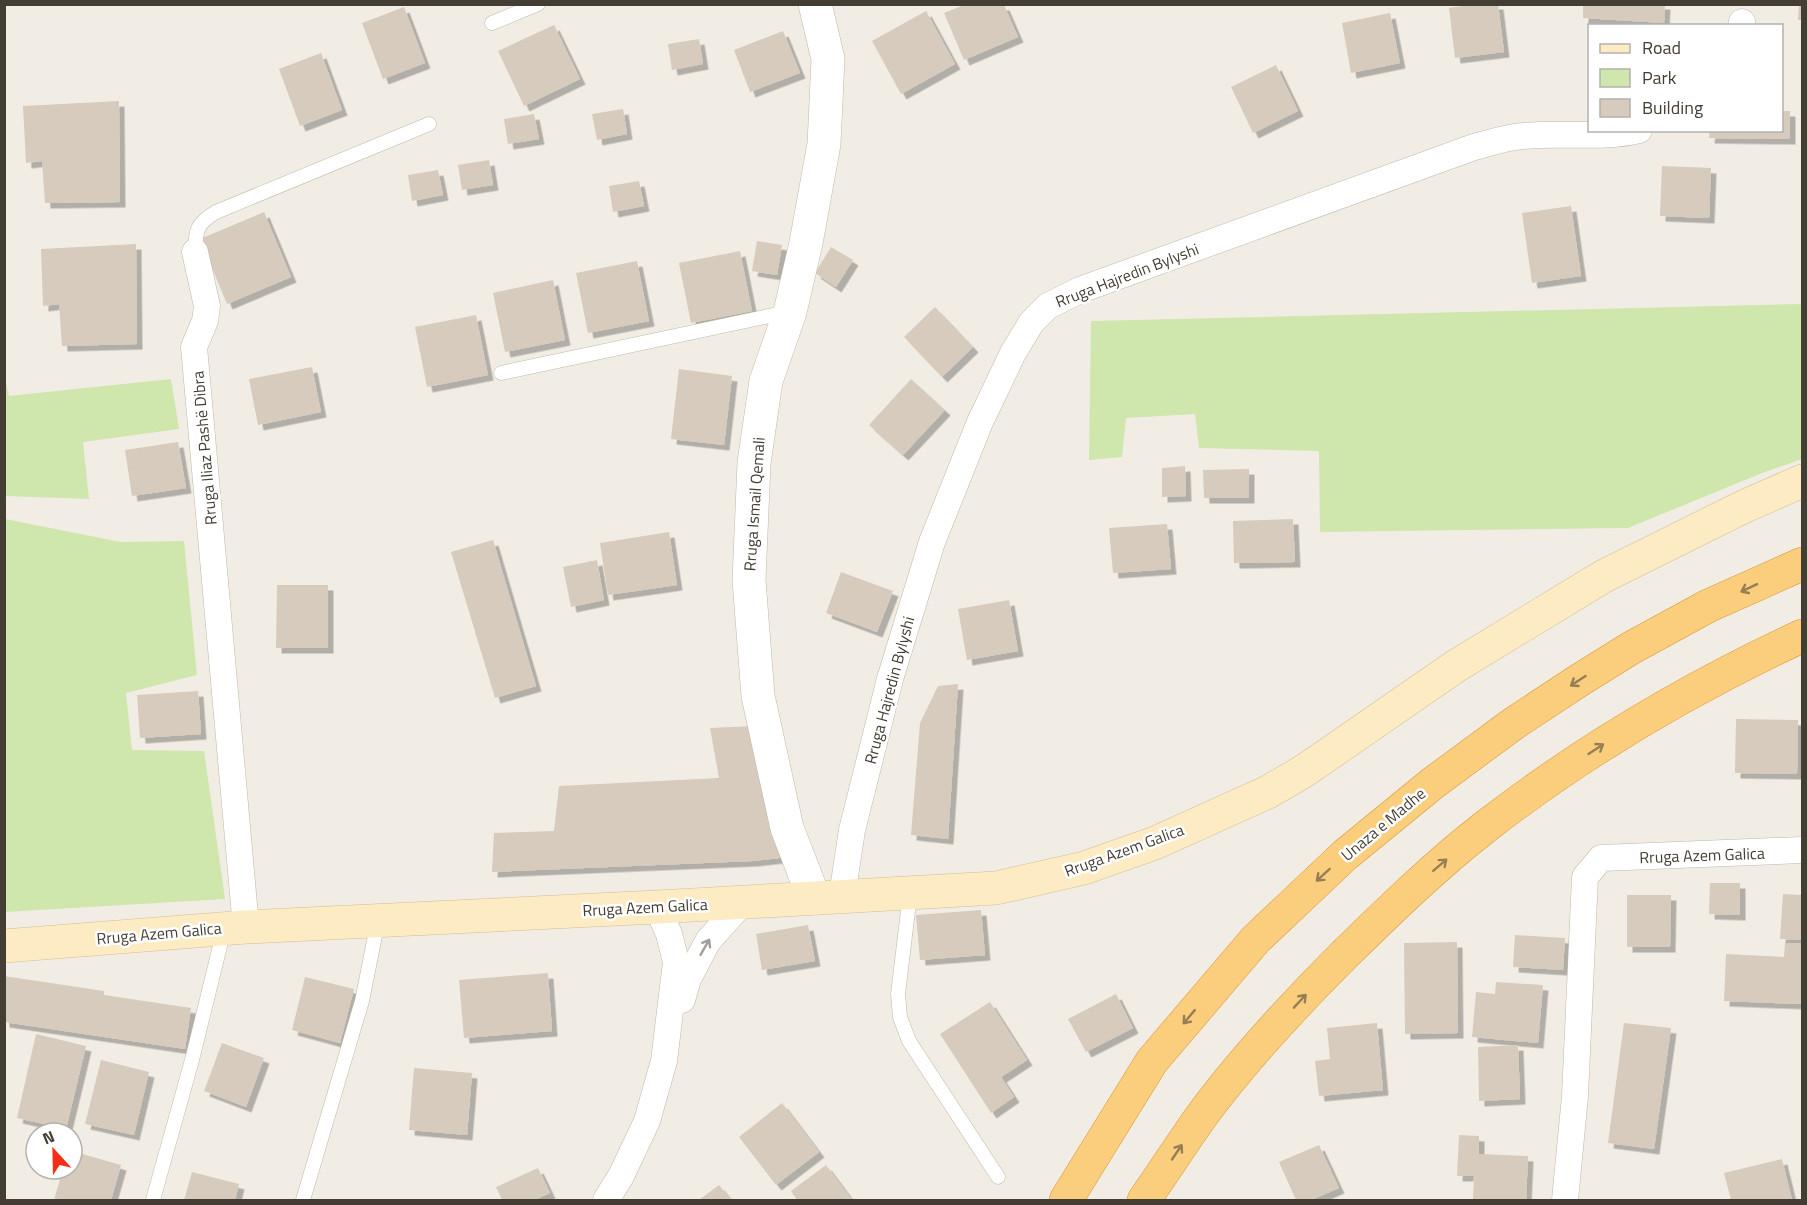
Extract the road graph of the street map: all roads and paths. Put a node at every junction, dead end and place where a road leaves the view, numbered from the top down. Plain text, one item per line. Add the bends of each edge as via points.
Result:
1 (538, 4) edge
2 (815, 4) edge
3 (492, 23) dead end
4 (429, 124) dead end
5 (1630, 132) edge
6 (195, 252) joint
7 (790, 312) junction
8 (501, 373) dead end
9 (1803, 481) edge
10 (1803, 564) edge
11 (1803, 636) edge
12 (1803, 850) edge
13 (910, 894) junction
14 (828, 897) junction
15 (742, 902) junction
16 (648, 907) junction
17 (378, 921) junction
18 (235, 927) junction
19 (4, 946) edge
20 (664, 1061) junction
21 (998, 1177) dead end
22 (153, 1200) edge
23 (303, 1200) edge
24 (606, 1200) edge
25 (1066, 1200) edge
26 (1144, 1200) edge
27 (1565, 1200) edge

1 - 3 lane
2 - 7 street, Rruga Ismail Qemali via 828,59 824,144
4 - 6 lane, Rruga Iliaz Pashë Dibra via 216,212 202,220 196,231
5 - 14 street, Rruga Hajredin Bylyshi via 1523,136 1474,147 1080,290 1048,306 1031,323 1013,353 980,422 932,542 890,679 852,830
6 - 18 street, Rruga Iliaz Pashë Dibra via 207,306 194,347
7 - 8 lane
7 - 14 street, Rruga Ismail Qemali via 766,381 754,463 748,580 758,696 788,828
9 - 13 main road, Rruga Azem Galica via 1604,576 1456,666 1268,792 1155,843 1084,868 996,888
10 -> 25 highway, Unaza e Madhe via 1708,606 1578,681 1433,783 1345,855 1256,939 1152,1061
26 -> 11 highway via 1200,1118 1274,1029 1433,871 1493,821 1646,716
12 - 27 street, Rruga Azem Galica via 1601,858 1585,877 1575,1096
13 - 14 main road, Rruga Azem Galica
13 - 21 lane via 898,994 900,1017 909,1041
14 - 15 main road, Rruga Azem Galica
15 - 16 main road, Rruga Azem Galica
20 -> 15 street via 688,979 708,941
16 - 17 main road, Rruga Azem Galica
16 - 20 street via 670,1011
17 - 18 main road, Rruga Azem Galica
17 - 23 lane via 362,1002
18 - 19 main road, Rruga Azem Galica
18 - 22 lane
20 - 24 street via 647,1121

